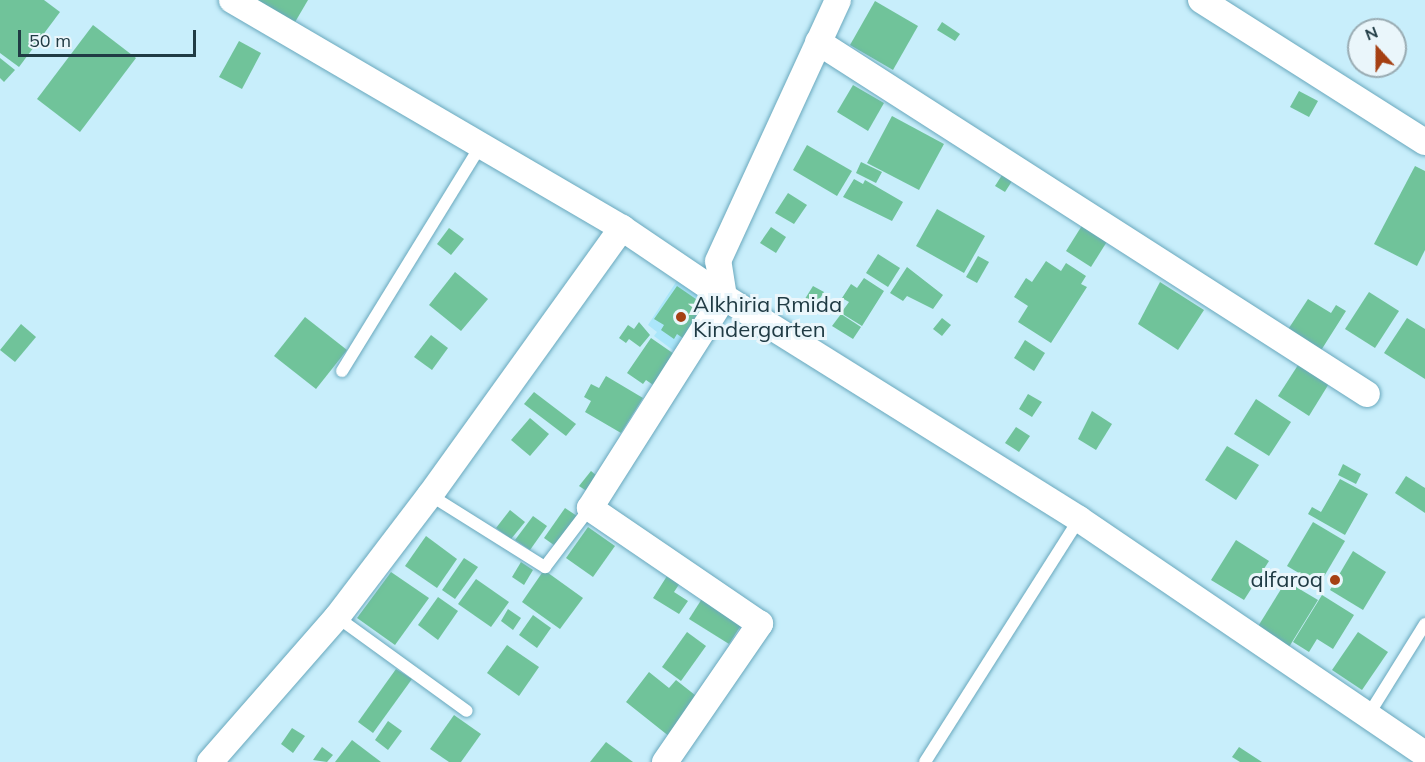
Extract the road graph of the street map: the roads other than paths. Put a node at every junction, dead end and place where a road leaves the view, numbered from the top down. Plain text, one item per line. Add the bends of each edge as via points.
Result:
1 (232, 0) edge
2 (838, 0) edge
3 (1201, 0) edge
4 (818, 42) junction
5 (1425, 142) edge
6 (481, 145) junction
7 (621, 228) junction
8 (724, 297) junction
9 (342, 371) dead end
10 (1367, 394) dead end
11 (430, 495) junction
12 (590, 508) junction
13 (1078, 519) junction
14 (337, 617) junction
15 (1425, 624) edge
16 (467, 711) dead end
17 (1369, 714) junction
18 (1425, 754) edge
19 (210, 762) edge
20 (665, 762) edge
21 (925, 762) edge

1 - 6 street
2 - 4 street
3 - 5 street
4 - 8 street via 718,261
4 - 10 street
6 - 7 street
6 - 9 lane
7 - 8 street
7 - 11 street
8 - 12 street
8 - 13 street
11 - 12 lane via 545,567
11 - 14 street
12 - 20 street via 760,624
13 - 17 street
13 - 21 lane
14 - 16 lane
14 - 19 street
15 - 17 lane
17 - 18 street

